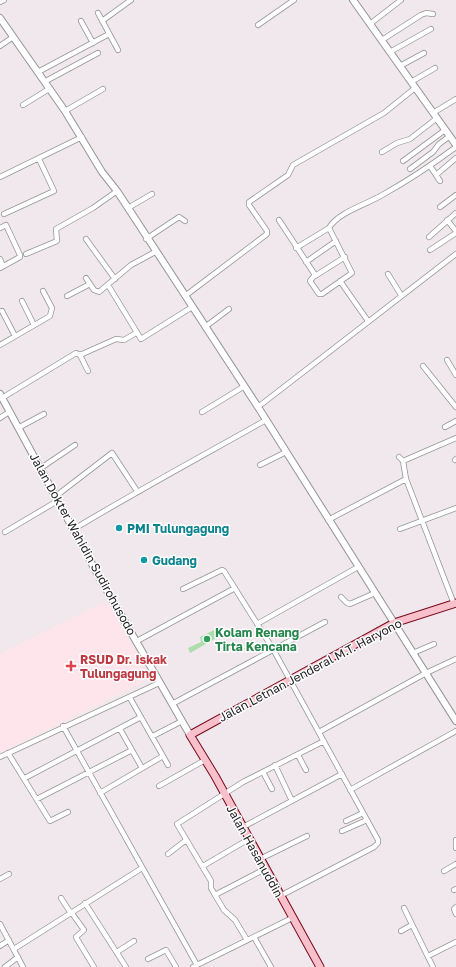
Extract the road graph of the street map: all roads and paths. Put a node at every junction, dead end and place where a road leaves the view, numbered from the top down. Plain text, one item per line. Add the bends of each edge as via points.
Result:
1 (4, 0) edge
2 (132, 0) edge
3 (294, 0) edge
4 (352, 0) edge
5 (401, 0) edge
6 (0, 2) edge
7 (98, 13) dead end
8 (433, 14) dead end
9 (0, 18) edge
10 (81, 21) dead end
11 (102, 21) junction
12 (370, 24) junction
13 (258, 25) dead end
14 (431, 29) dead end
15 (109, 34) junction
16 (13, 38) junction
17 (382, 40) junction
18 (93, 43) junction
19 (0, 46) edge
20 (118, 50) dead end
21 (390, 52) junction
22 (98, 53) dead end
23 (424, 53) dead end
24 (400, 66) junction
25 (435, 68) dead end
26 (38, 72) junction
27 (44, 82) junction
28 (411, 82) junction
29 (49, 88) junction
30 (416, 88) junction
31 (103, 89) dead end
32 (456, 99) edge
33 (23, 105) dead end
34 (65, 112) junction
35 (435, 115) junction
36 (445, 130) junction
37 (450, 136) junction
38 (82, 137) junction
39 (456, 146) edge
40 (382, 152) dead end
41 (456, 158) edge
42 (39, 159) junction
43 (403, 161) dead end
44 (430, 166) junction
45 (410, 169) dead end
46 (436, 174) junction
47 (0, 177) edge
48 (440, 182) dead end
49 (117, 191) junction
50 (152, 194) dead end
51 (456, 196) edge
52 (440, 207) dead end
53 (128, 208) junction
54 (456, 213) edge
55 (4, 214) dead end
56 (279, 220) dead end
57 (447, 220) junction
58 (184, 221) dead end
59 (0, 228) edge
60 (329, 228) junction
61 (456, 232) edge
62 (429, 237) dead end
63 (86, 239) dead end
64 (146, 239) junction
65 (336, 241) junction
66 (296, 248) junction
67 (430, 250) dead end
68 (155, 252) junction
69 (26, 254) dead end
70 (456, 254) edge
71 (345, 257) junction
72 (0, 259) edge
73 (306, 262) junction
74 (2, 267) edge
75 (388, 274) dead end
76 (315, 276) junction
77 (86, 278) dead end
78 (114, 279) junction
79 (340, 281) junction
80 (90, 284) junction
81 (108, 285) junction
82 (43, 291) dead end
83 (67, 296) dead end
84 (185, 296) junction
85 (401, 296) junction
86 (22, 301) dead end
87 (192, 307) junction
88 (229, 309) dead end
89 (2, 311) dead end
90 (368, 321) junction
91 (34, 325) junction
92 (205, 327) junction
93 (136, 333) junction
94 (15, 336) junction
95 (0, 345) edge
96 (80, 355) junction
97 (447, 360) dead end
98 (424, 366) dead end
99 (88, 371) dead end
100 (456, 374) edge
101 (243, 387) junction
102 (1, 396) edge
103 (258, 407) junction
104 (456, 408) edge
105 (9, 412) junction
106 (202, 412) dead end
107 (44, 414) dead end
108 (0, 418) edge
109 (266, 420) junction
110 (456, 421) edge
111 (445, 427) dead end
112 (18, 428) junction
113 (456, 438) edge
114 (75, 445) dead end
115 (286, 452) junction
116 (260, 465) dead end
117 (41, 468) junction
118 (406, 478) junction
119 (137, 491) junction
120 (58, 498) junction
121 (456, 508) edge
122 (328, 520) junction
123 (421, 520) junction
124 (74, 529) junction
125 (400, 529) dead end
126 (5, 532) dead end
127 (358, 567) junction
128 (235, 588) junction
129 (183, 589) dead end
130 (375, 594) junction
131 (341, 597) dead end
132 (455, 604) edge
133 (324, 622) dead end
134 (394, 623) junction
135 (257, 624) junction
136 (137, 641) junction
137 (434, 644) dead end
138 (273, 649) junction
139 (413, 653) junction
140 (456, 659) edge
141 (426, 673) junction
142 (290, 680) junction
143 (159, 683) junction
144 (130, 698) dead end
145 (172, 704) junction
146 (141, 717) junction
147 (182, 721) junction
148 (456, 721) edge
149 (63, 726) junction
150 (120, 729) junction
151 (456, 731) edge
152 (319, 732) junction
153 (190, 735) junction
154 (153, 736) junction
155 (324, 741) junction
156 (77, 750) junction
157 (132, 750) junction
158 (8, 753) junction
159 (298, 755) junction
160 (163, 756) junction
161 (0, 757) edge
162 (205, 760) junction
163 (168, 765) dead end
164 (275, 765) junction
165 (142, 768) junction
166 (306, 770) dead end
167 (263, 772) junction
168 (89, 773) junction
169 (342, 774) junction
170 (25, 778) junction
171 (159, 786) dead end
172 (272, 790) dead end
173 (350, 790) junction
174 (100, 793) junction
175 (224, 795) junction
176 (37, 799) junction
177 (292, 801) junction
178 (68, 812) dead end
179 (363, 813) junction
180 (367, 820) junction
181 (346, 821) dead end
182 (243, 827) junction
183 (342, 831) dead end
184 (306, 836) dead end
185 (249, 839) junction
186 (186, 840) junction
187 (456, 840) edge
188 (456, 848) edge
189 (168, 854) dead end
190 (260, 859) junction
191 (456, 864) edge
192 (203, 866) junction
193 (142, 868) junction
194 (265, 869) junction
195 (444, 871) dead end
196 (9, 874) dead end
197 (0, 879) edge
198 (215, 895) junction
199 (280, 896) junction
200 (61, 898) dead end
201 (85, 903) junction
202 (456, 907) edge
203 (404, 908) dead end
204 (71, 912) junction
205 (456, 914) edge
206 (292, 918) junction
207 (0, 924) edge
208 (412, 925) junction
209 (401, 931) dead end
210 (254, 937) junction
211 (9, 940) junction
212 (247, 940) junction
213 (134, 941) dead end
214 (456, 942) edge
215 (0, 946) edge
216 (14, 949) junction
217 (116, 952) junction
218 (428, 956) junction
219 (18, 957) junction
220 (148, 959) dead end
221 (195, 966) edge
222 (6, 967) edge
223 (23, 967) edge
224 (94, 967) edge
225 (126, 967) edge
226 (176, 967) edge
227 (271, 967) edge
228 (320, 967) edge
229 (433, 967) edge

1 - 6 street
2 - 11 street
3 - 13 street
4 - 12 street
5 - 12 street
7 - 11 street
8 - 17 street via 421,15
9 - 16 street
10 - 18 street
11 - 15 street
12 - 17 street
14 - 21 street
15 - 18 street
15 - 20 street
16 - 19 street
16 - 26 street
17 - 21 street
18 - 26 street
21 - 24 street
22 - 27 street
23 - 24 street
24 - 28 street
25 - 28 street
26 - 27 street
27 - 29 street
28 - 30 street
29 - 33 street
29 - 34 street
30 - 35 street
30 - 84 street via 384,113 292,165 288,175 249,202 267,234
31 - 34 street
32 - 35 street
34 - 38 street
35 - 36 street
35 - 40 street via 410,139 397,142
36 - 37 street
36 - 43 street
37 - 39 street
37 - 45 street
38 - 42 street
38 - 49 street via 102,172
39 - 44 street
41 - 46 street
42 - 47 street
42 - 55 street via 54,191
44 - 46 street
44 - 60 street via 339,217
46 - 48 street
49 - 53 street
49 - 69 street via 56,229 57,242
50 - 53 street
51 - 52 street
53 - 64 street
54 - 57 street
56 - 66 street
57 - 61 street
57 - 62 street
58 - 64 street via 179,217
59 - 74 street via 6,225 20,255
60 - 65 street
60 - 66 street
61 - 67 street
63 - 78 street
64 - 68 street
65 - 71 street
65 - 73 street
66 - 73 street
68 - 78 street via 131,265
68 - 84 street
70 - 85 street
71 - 76 street
71 - 79 street via 352,272
72 - 74 street
73 - 76 street
75 - 85 street
76 - 79 street via 310,281 321,294
77 - 80 street
78 - 81 street
79 - 90 street
80 - 81 street via 99,292
80 - 83 street
81 - 93 street
82 - 91 street via 52,308 52,314
84 - 87 street
85 - 90 street
86 - 91 street
87 - 92 street
87 - 93 street via 141,339
88 - 92 street
89 - 94 street
90 - 103 street
91 - 94 street
92 - 101 street
93 - 96 street via 124,340 116,339
94 - 95 street
96 - 99 street
96 - 102 street via 74,354
97 - 100 street
98 - 104 street
101 - 103 street
101 - 106 street
102 - 105 street, Jalan Dokter Wahidin Sudirohusodo
103 - 109 street
105 - 108 street
105 - 112 street, Jalan Dokter Wahidin Sudirohusodo
107 - 112 street
109 - 115 street
109 - 119 street
110 - 111 street
112 - 117 street, Jalan Dokter Wahidin Sudirohusodo
113 - 118 street via 401,459
114 - 117 street
115 - 116 street
115 - 122 street
117 - 120 street, Jalan Dokter Wahidin Sudirohusodo
118 - 122 street
118 - 123 street
119 - 120 street via 112,453
119 - 124 street
120 - 124 street, Jalan Dokter Wahidin Sudirohusodo
120 - 126 street
121 - 123 street
122 - 127 street
123 - 125 street
123 - 132 street
124 - 136 street, Jalan Dokter Wahidin Sudirohusodo
127 - 130 street
127 - 135 street
128 - 129 street via 222,570
128 - 135 street
128 - 136 street
130 - 131 street via 350,604
130 - 134 street
132 - 134 main road, Jalan Letnan Jenderal M.T. Haryono
133 - 138 street
134 - 139 street
134 - 142 main road, Jalan Letnan Jenderal M.T. Haryono
135 - 138 street
136 - 143 street, Jalan Dokter Wahidin Sudirohusodo
137 - 139 street
138 - 142 street
138 - 145 street
139 - 141 street
140 - 141 street
141 - 148 street
141 - 152 street
142 - 152 street
142 - 153 main road, Jalan Letnan Jenderal M.T. Haryono
143 - 145 street, Jalan Dokter Wahidin Sudirohusodo
143 - 149 street
144 - 146 street
145 - 147 street, Jalan Dokter Wahidin Sudirohusodo
146 - 150 street
146 - 154 street
147 - 153 street, Jalan Dokter Wahidin Sudirohusodo
147 - 154 street
149 - 156 street
149 - 158 street
150 - 156 street
150 - 157 street
151 - 173 street
152 - 155 street
153 - 162 main road, Jalan Hasanuddin
154 - 160 street
155 - 159 street
155 - 169 street
156 - 168 street
156 - 170 street
157 - 165 street
157 - 168 street
158 - 161 street
158 - 170 street
159 - 164 street
159 - 166 street
160 - 163 street
160 - 165 street
162 - 171 street
162 - 175 main road, Jalan Hasanuddin
164 - 167 street
164 - 177 street
165 - 174 street
167 - 172 street
167 - 175 street
168 - 174 street
168 - 176 street
169 - 173 street
169 - 177 street
170 - 176 street
173 - 179 street
174 - 193 street
175 - 182 main road, Jalan Hasanuddin
175 - 186 street via 178,823
176 - 178 street via 50,821
177 - 182 street
179 - 180 street
179 - 181 street
180 - 183 street
180 - 199 street via 378,840 376,846
182 - 185 main road, Jalan Hasanuddin
184 - 190 street
185 - 190 main road, Jalan Hasanuddin
185 - 192 street
186 - 189 street
186 - 192 street
187 - 188 street
190 - 194 main road, Jalan Hasanuddin
191 - 195 street
192 - 198 street
193 - 201 street
193 - 221 street
194 - 198 street
194 - 199 main road, Jalan Hasanuddin
196 - 197 street
198 - 212 street via 224,910 236,920
199 - 206 main road, Jalan Hasanuddin
200 - 204 street
201 - 204 street
201 - 217 street
202 - 205 street
203 - 208 street
204 - 216 street
204 - 224 street via 84,930 76,937
206 - 210 street
206 - 228 main road, Jalan Hasanuddin
207 - 211 street
208 - 209 street
208 - 218 street
210 - 212 street
210 - 227 street
211 - 215 street
211 - 216 street
212 - 221 street
213 - 217 street
214 - 218 street
216 - 219 street
217 - 225 street
218 - 229 street
219 - 222 street
219 - 223 street
220 - 226 street via 166,950

